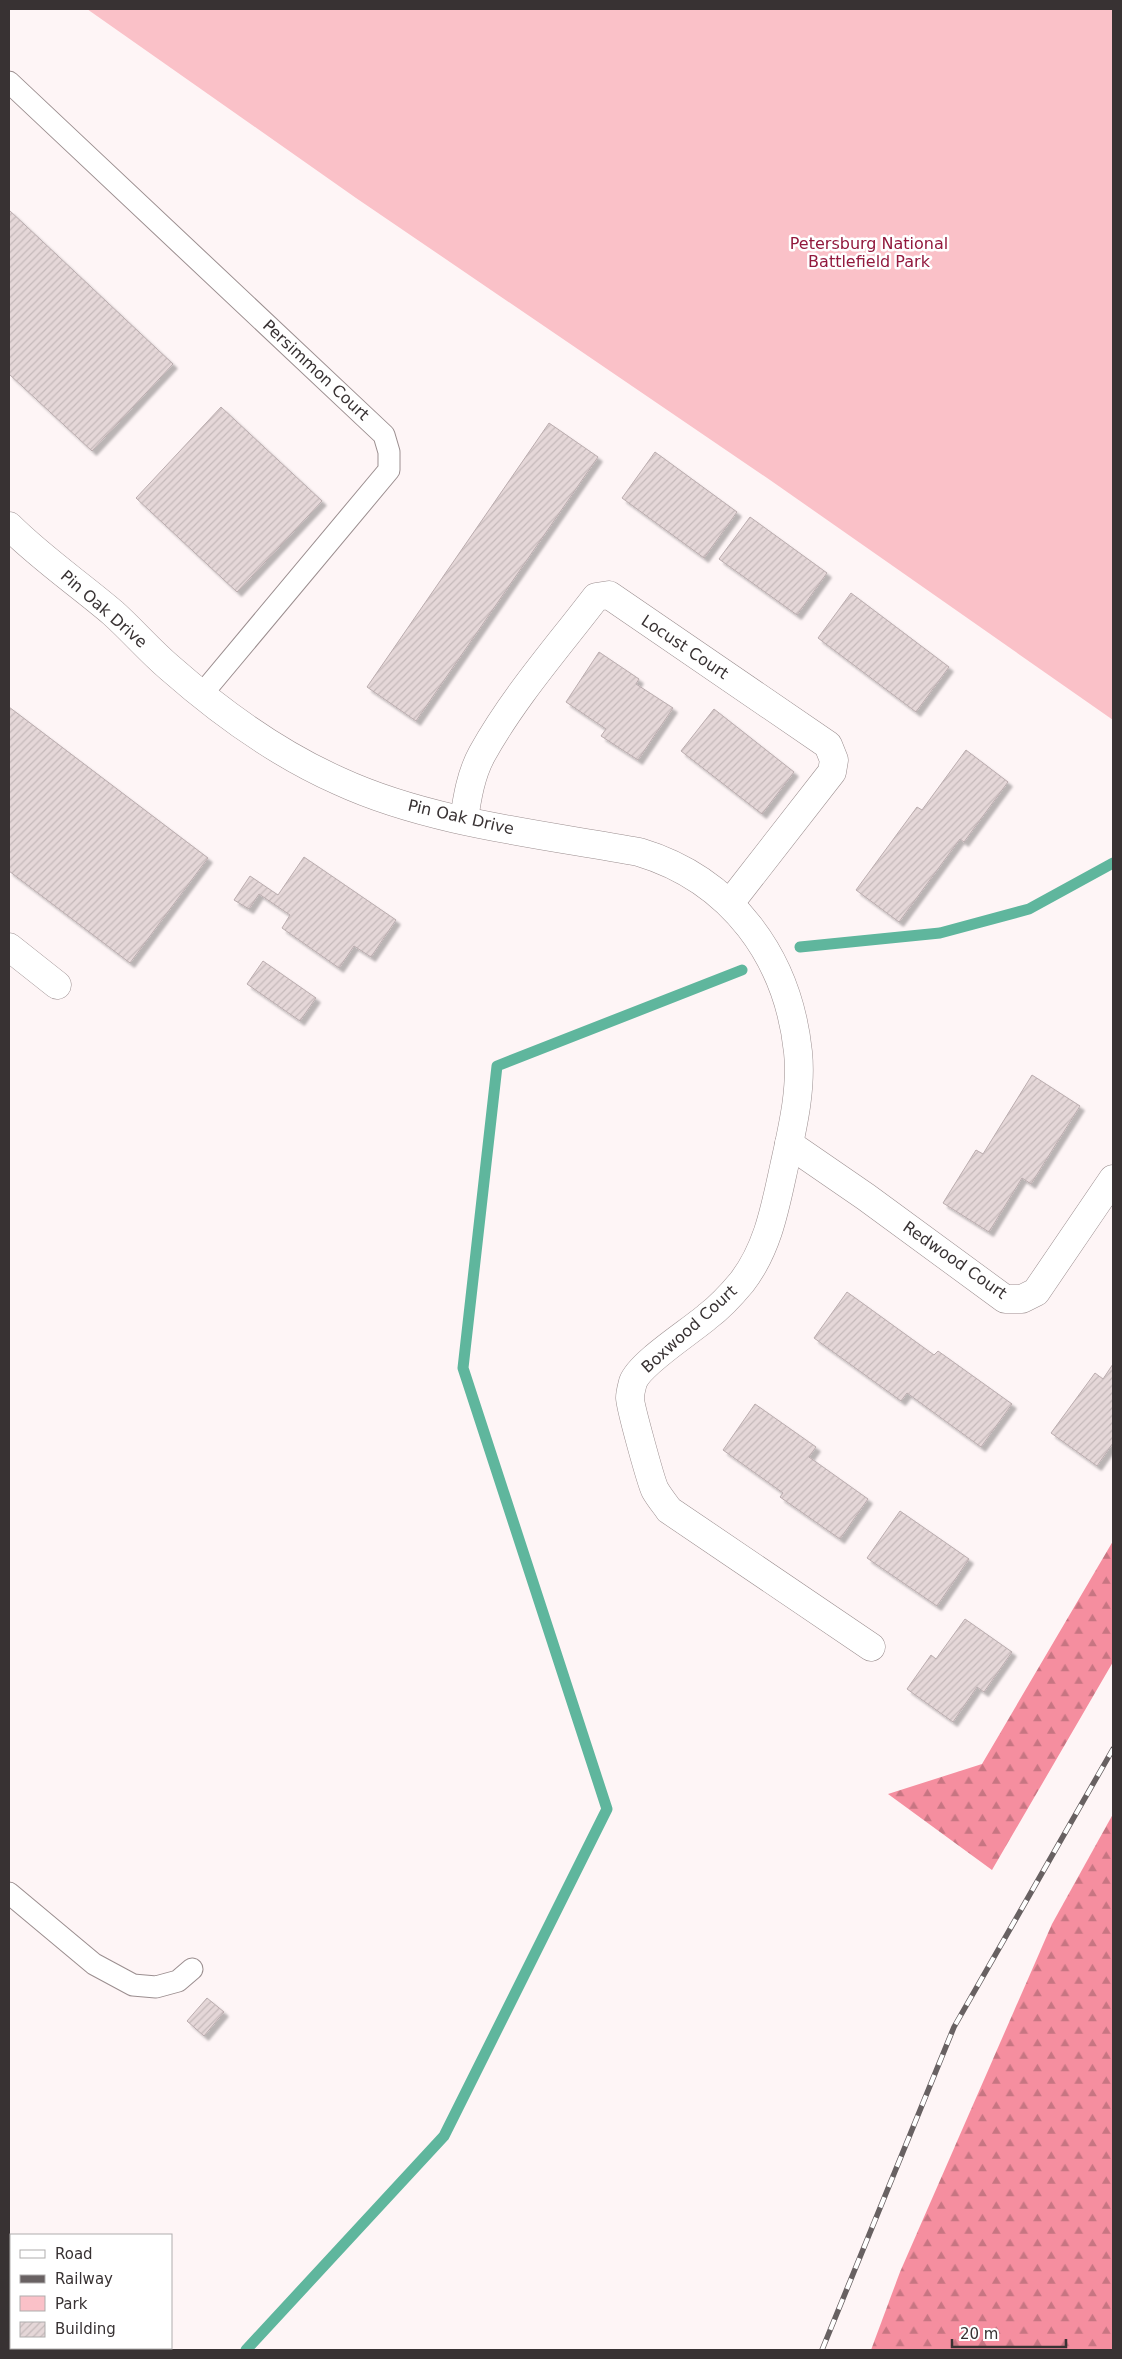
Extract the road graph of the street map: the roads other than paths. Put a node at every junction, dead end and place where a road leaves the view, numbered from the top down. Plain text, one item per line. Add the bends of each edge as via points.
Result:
1 (9, 82) edge
2 (11, 534) edge
3 (202, 694) junction
4 (464, 820) junction
5 (730, 903) junction
6 (9, 947) edge
7 (57, 985) dead end
8 (789, 1144) junction
9 (1113, 1179) edge
10 (871, 1647) dead end
11 (9, 1892) edge
12 (192, 1968) dead end

1 - 3 lane, Persimmon Court via 384,435 389,452 389,470
2 - 3 street, Pin Oak Drive via 113,614
3 - 4 street, Pin Oak Drive via 279,749 339,782 402,804
4 - 5 street, Pin Oak Drive via 648,854 695,876
4 - 5 street, Locust Court via 467,795 481,756 516,702 596,597 609,595 828,745 834,760 832,772
5 - 8 street, Pin Oak Drive via 752,928 772,961 790,1006 798,1053 798,1092
6 - 7 street
8 - 9 street, Redwood Court via 1005,1298 1022,1299 1036,1292
8 - 10 street, Boxwood Court via 766,1242 742,1282 709,1316 643,1368 634,1380 630,1398 655,1489 669,1510
11 - 12 lane via 94,1964 133,1985 156,1987 178,1981

